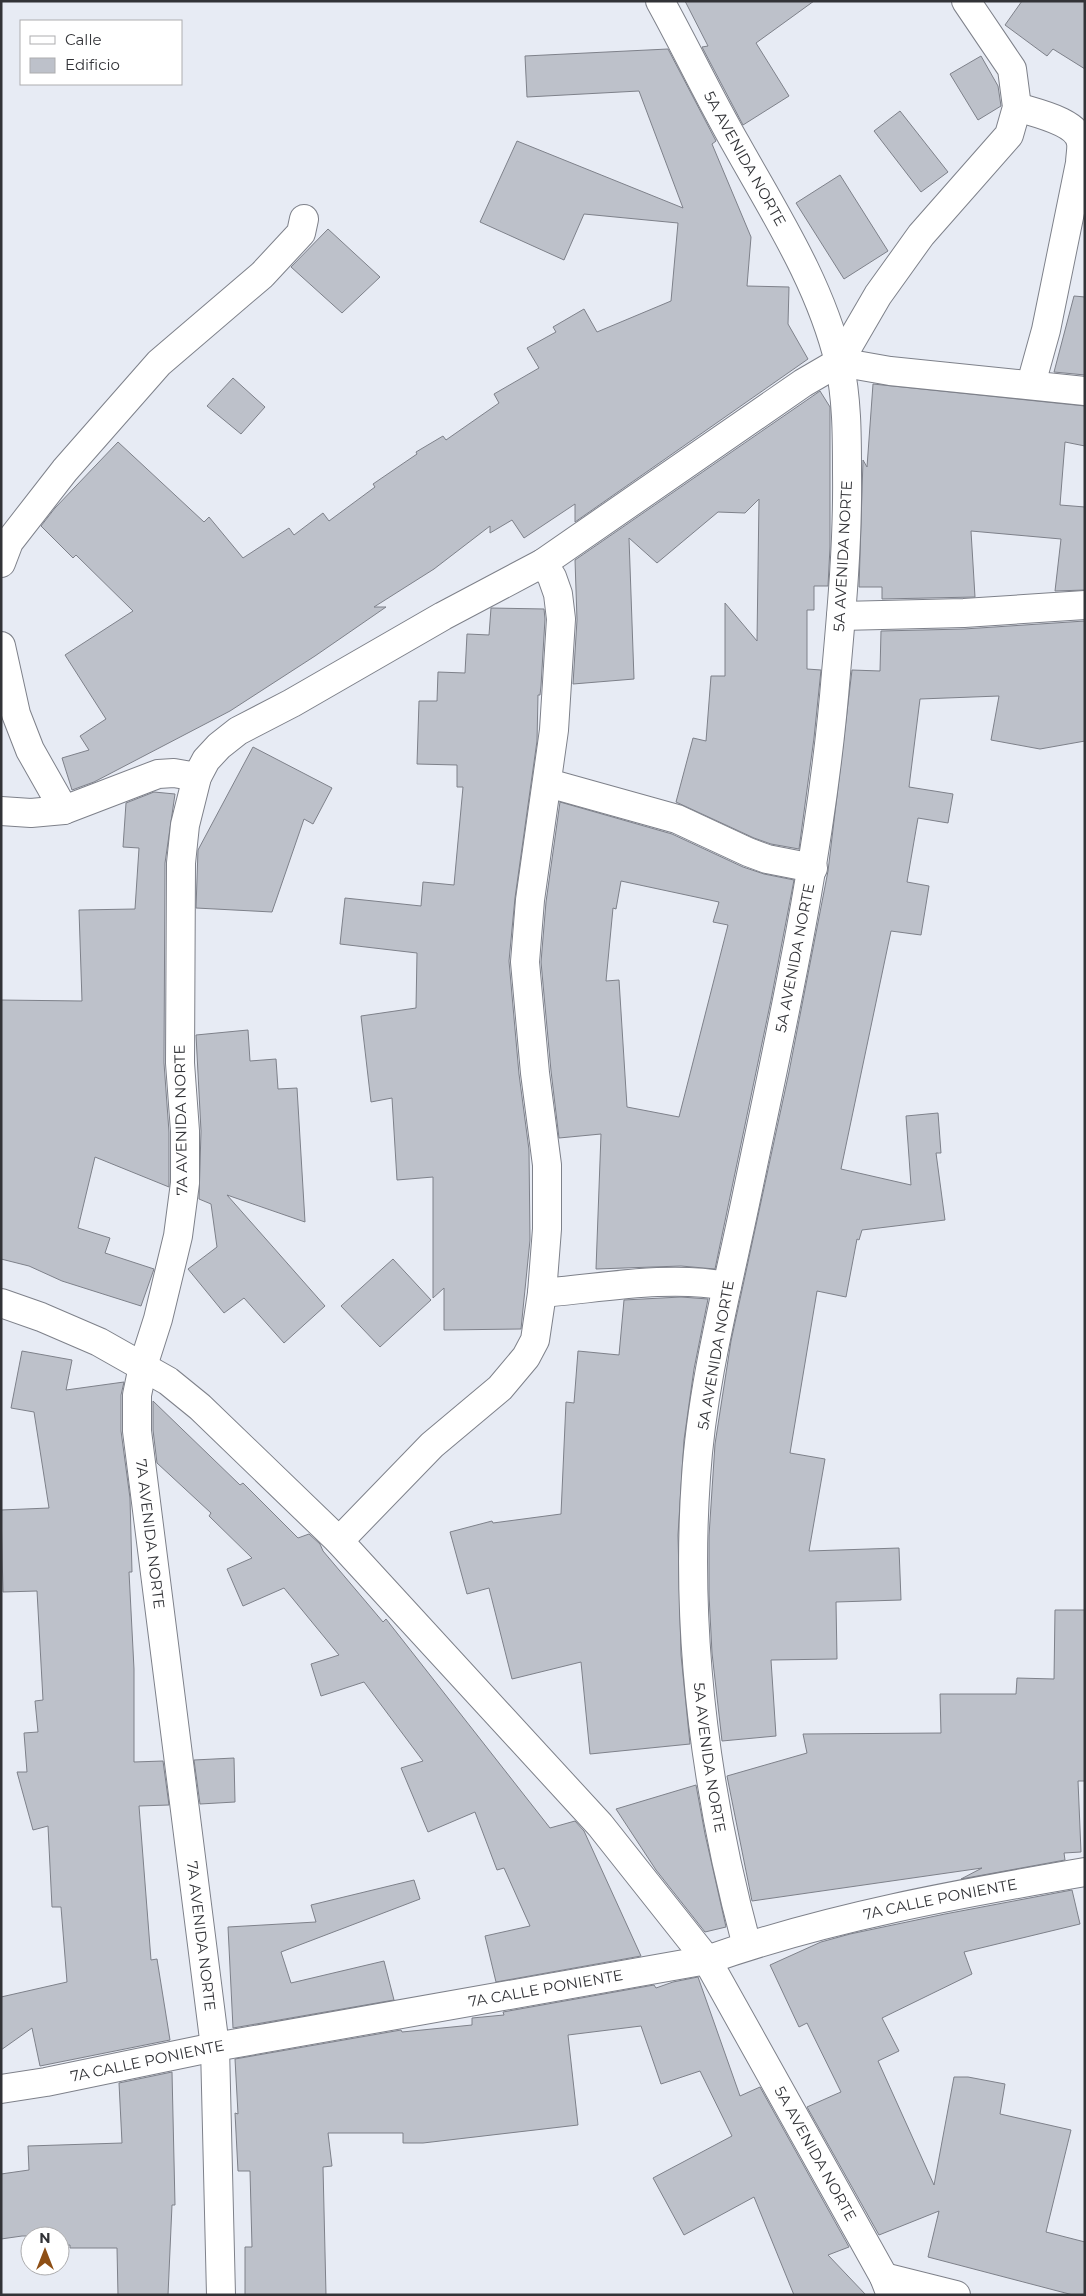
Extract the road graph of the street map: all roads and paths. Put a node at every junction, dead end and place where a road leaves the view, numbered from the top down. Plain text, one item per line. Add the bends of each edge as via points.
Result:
1 (966, 1) edge
2 (668, 4) edge
3 (1017, 107) junction
4 (304, 219) dead end
5 (839, 362) junction
6 (1031, 384) junction
7 (1085, 391) edge
8 (543, 563) junction
9 (1, 564) edge
10 (1085, 605) edge
11 (841, 616) junction
12 (1, 646) edge
13 (197, 777) junction
14 (548, 783) junction
15 (64, 810) junction
16 (1, 811) edge
17 (813, 868) junction
18 (727, 1286) junction
19 (542, 1293) junction
20 (1, 1303) edge
21 (143, 1366) junction
22 (339, 1541) junction
23 (1085, 1872) edge
24 (747, 1946) junction
25 (707, 1960) junction
26 (215, 2047) junction
27 (1, 2089) edge
28 (888, 2286) edge
29 (221, 2295) edge
30 (956, 2295) edge

1 - 3 street via 1012,69
2 - 5 street, 5A AVENIDA NORTE via 733,140 790,237 825,315
3 - 5 street via 1009,134 921,235 878,295
3 - 6 street via 1061,121 1073,129 1081,141 1080,163 1048,320
4 - 9 street via 301,233 267,270 159,363 65,470 9,542
5 - 6 street via 890,372
5 - 8 street, 7A AVENIDA NORTE via 780,399
5 - 11 street, 5A AVENIDA NORTE via 847,415 848,505
6 - 7 street
8 - 13 street, 7A AVENIDA NORTE via 238,731 206,760
8 - 14 street via 558,594 560,619
10 - 11 street
11 - 17 street, 5A AVENIDA NORTE via 833,714
12 - 15 street via 16,714 30,750
13 - 15 street via 158,774
13 - 21 street, 7A AVENIDA NORTE via 185,825 181,863 180,1063 185,1183 178,1236
14 - 17 street via 677,819 767,859
14 - 19 street via 530,900 525,962 547,1165
15 - 16 street
17 - 18 street, 5A AVENIDA NORTE
18 - 19 street via 699,1281
18 - 24 street, 5A AVENIDA NORTE via 696,1472 695,1633 705,1735 730,1882
19 - 22 street via 535,1340 526,1357 500,1388 432,1445
20 - 21 street, 5A AVENIDA NORTE via 99,1342
21 - 22 street, 5A AVENIDA NORTE via 200,1407
21 - 26 street, 7A AVENIDA NORTE via 137,1395 137,1431
22 - 25 street, 5A AVENIDA NORTE via 600,1825
23 - 24 street, 7A CALLE PONIENTE via 994,1887 812,1927
24 - 25 street, 7A CALLE PONIENTE
25 - 26 street, 7A CALLE PONIENTE
25 - 28 street, 5A AVENIDA NORTE
26 - 27 street, 7A CALLE PONIENTE
26 - 29 street, 7A AVENIDA NORTE
28 - 30 street

